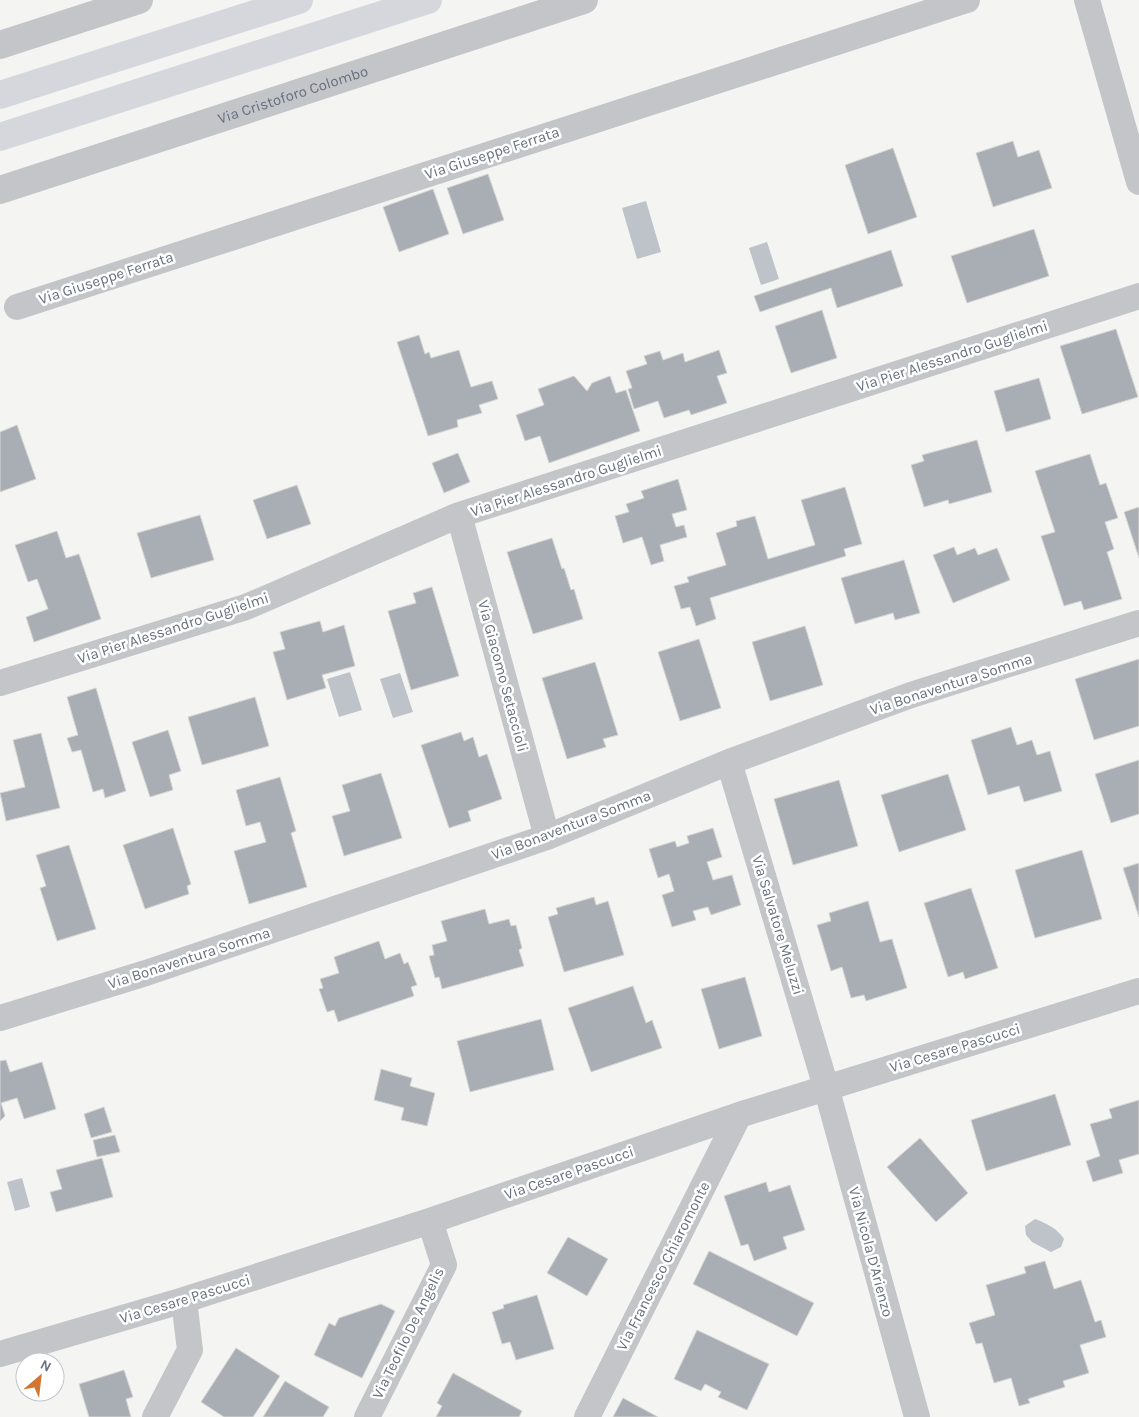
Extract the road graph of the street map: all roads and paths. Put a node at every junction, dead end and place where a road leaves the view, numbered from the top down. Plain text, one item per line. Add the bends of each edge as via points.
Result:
1 (139, 0) edge
2 (299, 0) edge
3 (428, 0) edge
4 (584, 0) edge
5 (967, 0) edge
6 (1087, 0) edge
7 (0, 45) edge
8 (0, 95) edge
9 (0, 137) edge
10 (1139, 182) edge
11 (0, 190) edge
12 (1139, 296) edge
13 (17, 307) dead end
14 (459, 515) junction
15 (1139, 623) edge
16 (0, 683) edge
17 (729, 762) junction
18 (547, 837) junction
19 (1139, 991) edge
20 (0, 1018) edge
21 (826, 1087) junction
22 (739, 1115) junction
23 (430, 1220) junction
24 (184, 1300) junction
25 (0, 1354) edge
26 (155, 1417) edge
27 (367, 1417) edge
28 (587, 1417) edge
29 (916, 1417) edge

1 - 7 street
2 - 8 main road
3 - 9 main road
4 - 11 street, Via Cristoforo Colombo
5 - 13 street, Via Giuseppe Ferrata
6 - 10 street
12 - 14 street, Via Pier Alessandro Guglielmi
14 - 16 street, Via Pier Alessandro Guglielmi via 246,607
14 - 18 street, Via Giacomo Setaccioli
15 - 17 street, Via Bonaventura Somma via 911,695
17 - 18 street, Via Bonaventura Somma
17 - 21 street, Via Salvatore Meluzzi
18 - 20 street, Via Bonaventura Somma via 146,973
19 - 21 street, Via Cesare Pascucci
21 - 22 street, Via Cesare Pascucci
21 - 29 street, Via Nicola D'Arienzo
22 - 23 street, Via Cesare Pascucci
22 - 28 street, Via Francesco Chiaromonte
23 - 24 street, Via Cesare Pascucci
23 - 27 street, Via Teofilo De Angelis via 444,1265
24 - 25 street, Via Cesare Pascucci
24 - 26 street via 190,1350

